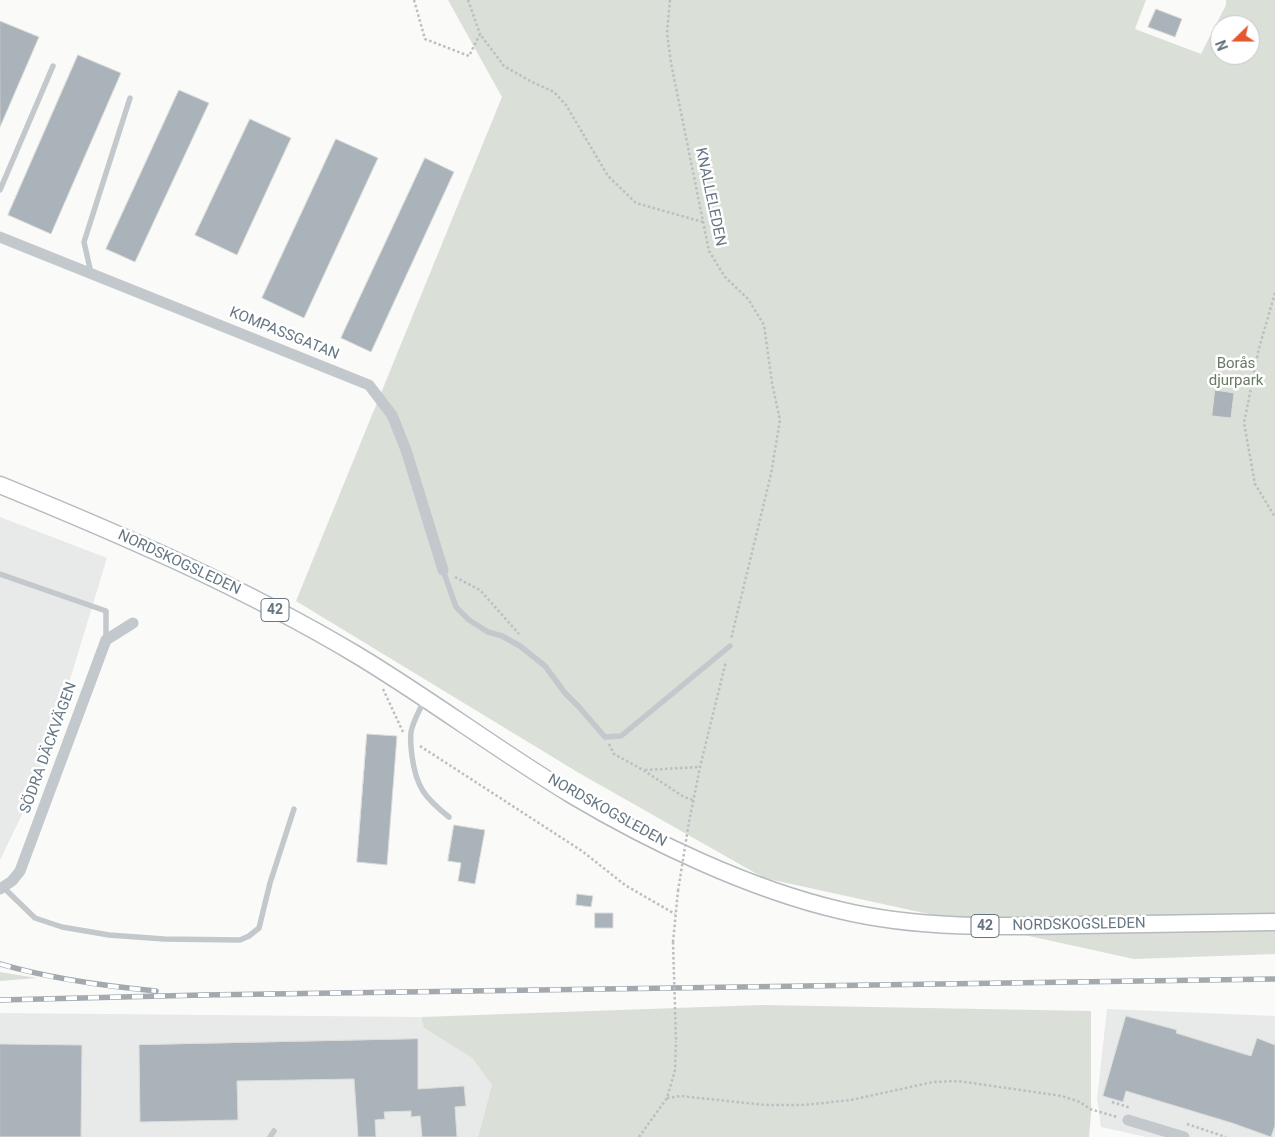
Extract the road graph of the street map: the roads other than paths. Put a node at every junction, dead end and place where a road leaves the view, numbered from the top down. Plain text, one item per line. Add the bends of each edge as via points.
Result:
1 (54, 66) dead end
2 (130, 98) dead end
3 (0, 190) edge
4 (0, 237) edge
5 (90, 273) junction
6 (0, 485) edge
7 (443, 570) joint
8 (0, 574) edge
9 (133, 623) dead end
10 (106, 640) junction
11 (730, 646) road end
12 (425, 698) junction
13 (294, 809) dead end
14 (449, 817) dead end
15 (2, 889) edge
16 (1275, 922) edge
17 (1128, 1120) road end
18 (274, 1131) dead end
19 (270, 1137) edge
20 (1184, 1137) edge

1 - 3 lane
2 - 5 lane via 84,242
4 - 5 street, KOMPASSGATAN
5 - 7 street, KOMPASSGATAN via 369,385 392,415
6 - 12 main road, NORDSKOGSLEDEN / 42 via 108,529 251,597 354,653
7 - 11 lane via 456,607 469,620 520,646 545,666 605,737 620,736
8 - 10 lane via 106,611
9 - 10 street
10 - 15 street, SÖDRA DÄCKVÄGEN via 20,871
12 - 14 lane via 410,741 416,779 426,795
12 - 16 main road, NORDSKOGSLEDEN / 42 via 574,796 638,830 758,885 825,907 881,920 986,926
13 - 15 lane via 259,928 240,940 164,939 62,927 34,918
17 - 20 street
18 - 19 lane

